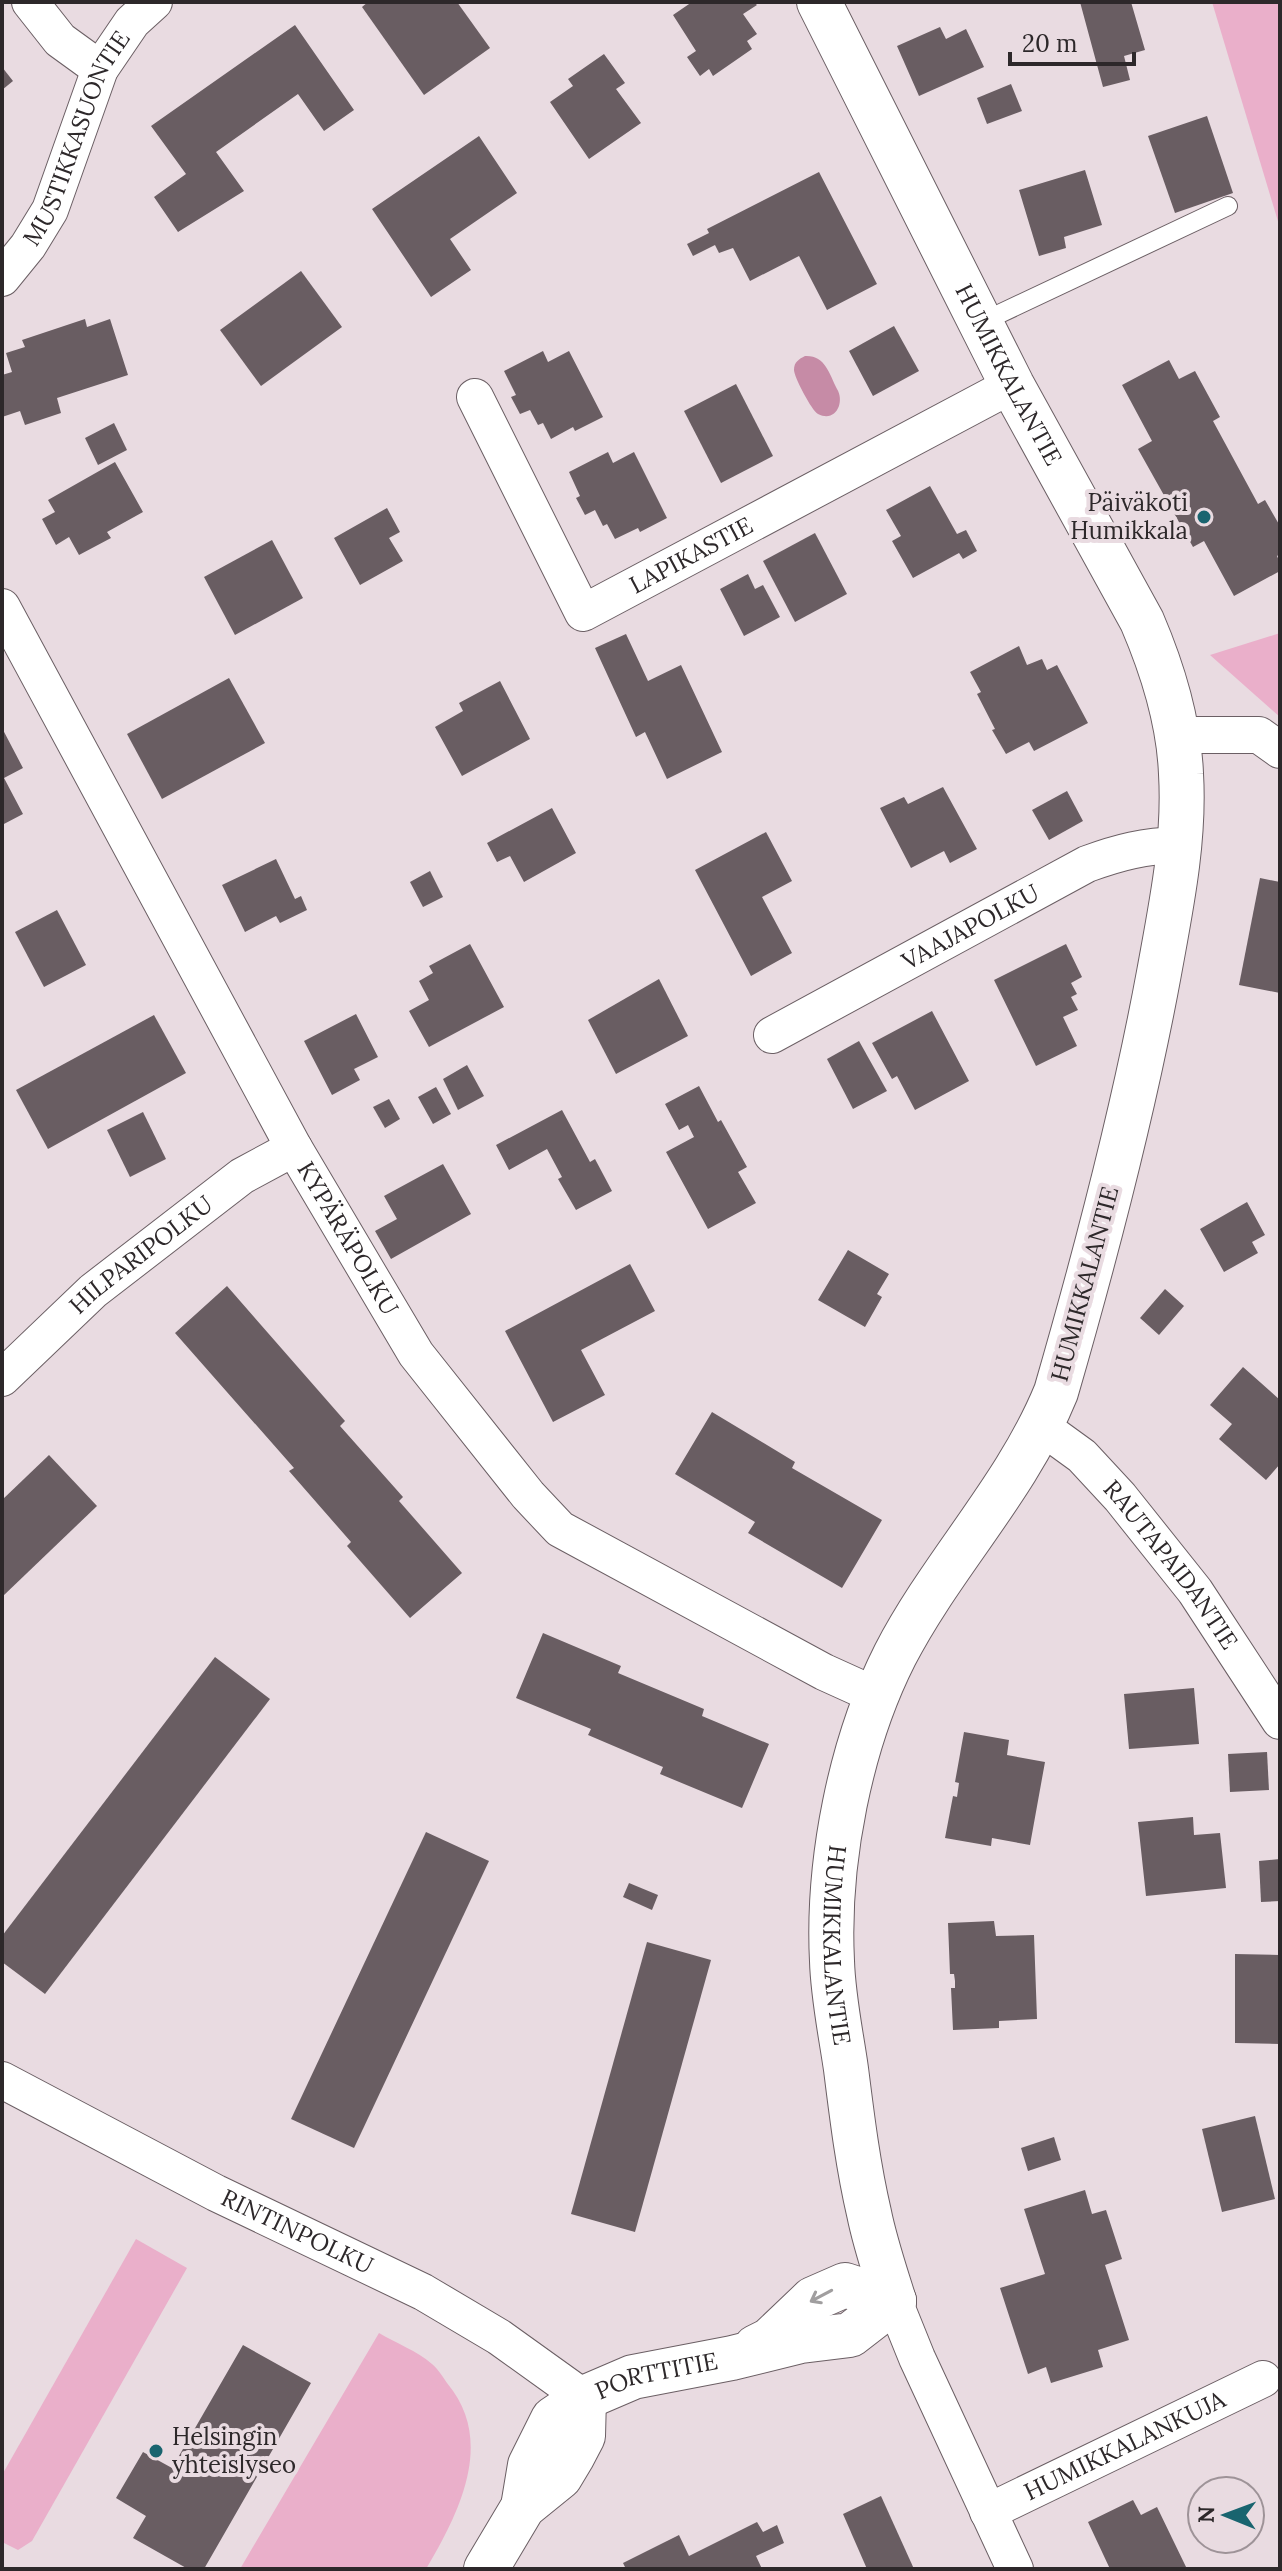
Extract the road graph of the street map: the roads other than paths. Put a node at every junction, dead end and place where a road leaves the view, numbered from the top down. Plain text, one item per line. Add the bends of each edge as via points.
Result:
1 (30, 2) edge
2 (154, 2) edge
3 (819, 2) edge
4 (100, 69) junction
5 (1228, 206) dead end
6 (2, 278) edge
7 (980, 323) junction
8 (1012, 385) junction
9 (475, 397) dead end
10 (2, 607) edge
11 (1178, 735) junction
12 (1280, 750) edge
13 (1179, 845) junction
14 (772, 1035) dead end
15 (294, 1148) junction
16 (2, 1378) edge
17 (1042, 1427) junction
18 (877, 1696) junction
19 (1280, 1721) edge
20 (2, 2080) edge
21 (894, 2301) junction
22 (1263, 2379) dead end
23 (584, 2398) junction
24 (988, 2512) junction
25 (486, 2569) edge
26 (1015, 2569) edge

1 - 4 street via 60,40
2 - 4 street, MUSTIKKASUONTIE via 132,22
3 - 7 street, HUMIKKALANTIE
4 - 6 street, MUSTIKKASUONTIE via 50,210
5 - 7 lane
7 - 8 street, HUMIKKALANTIE
8 - 9 street, LAPIKASTIE via 583,613
8 - 11 street, HUMIKKALANTIE via 1142,621
10 - 15 street, KYPÄRÄPOLKU
11 - 12 street via 1259,735
11 - 13 street, HUMIKKALANTIE
13 - 14 street, VAAJAPOLKU via 1148,846 1087,864
13 - 17 street, HUMIKKALANTIE via 1153,1009 1123,1143
15 - 16 street, HILPARIPOLKU via 242,1176 93,1291
15 - 18 street, KYPÄRÄPOLKU via 416,1354 560,1529
17 - 18 street, HUMIKKALANTIE via 922,1607
17 - 19 street, RAUTAPAIDANTIE via 1082,1456 1120,1497 1195,1591
18 - 21 street, HUMIKKALANTIE via 836,1846 832,1962 861,2174
20 - 23 street, RINTINPOLKU via 207,2188 423,2292 499,2337
21 - 23 street, PORTTITIE via 845,2285 813,2299 770,2340 732,2358 633,2377
21 - 24 street, HUMIKKALANTIE
22 - 24 street, HUMIKKALANKUJA
23 - 25 street, PORTTITIE via 553,2419 530,2465 523,2507
24 - 26 street, HUMIKKALANTIE

